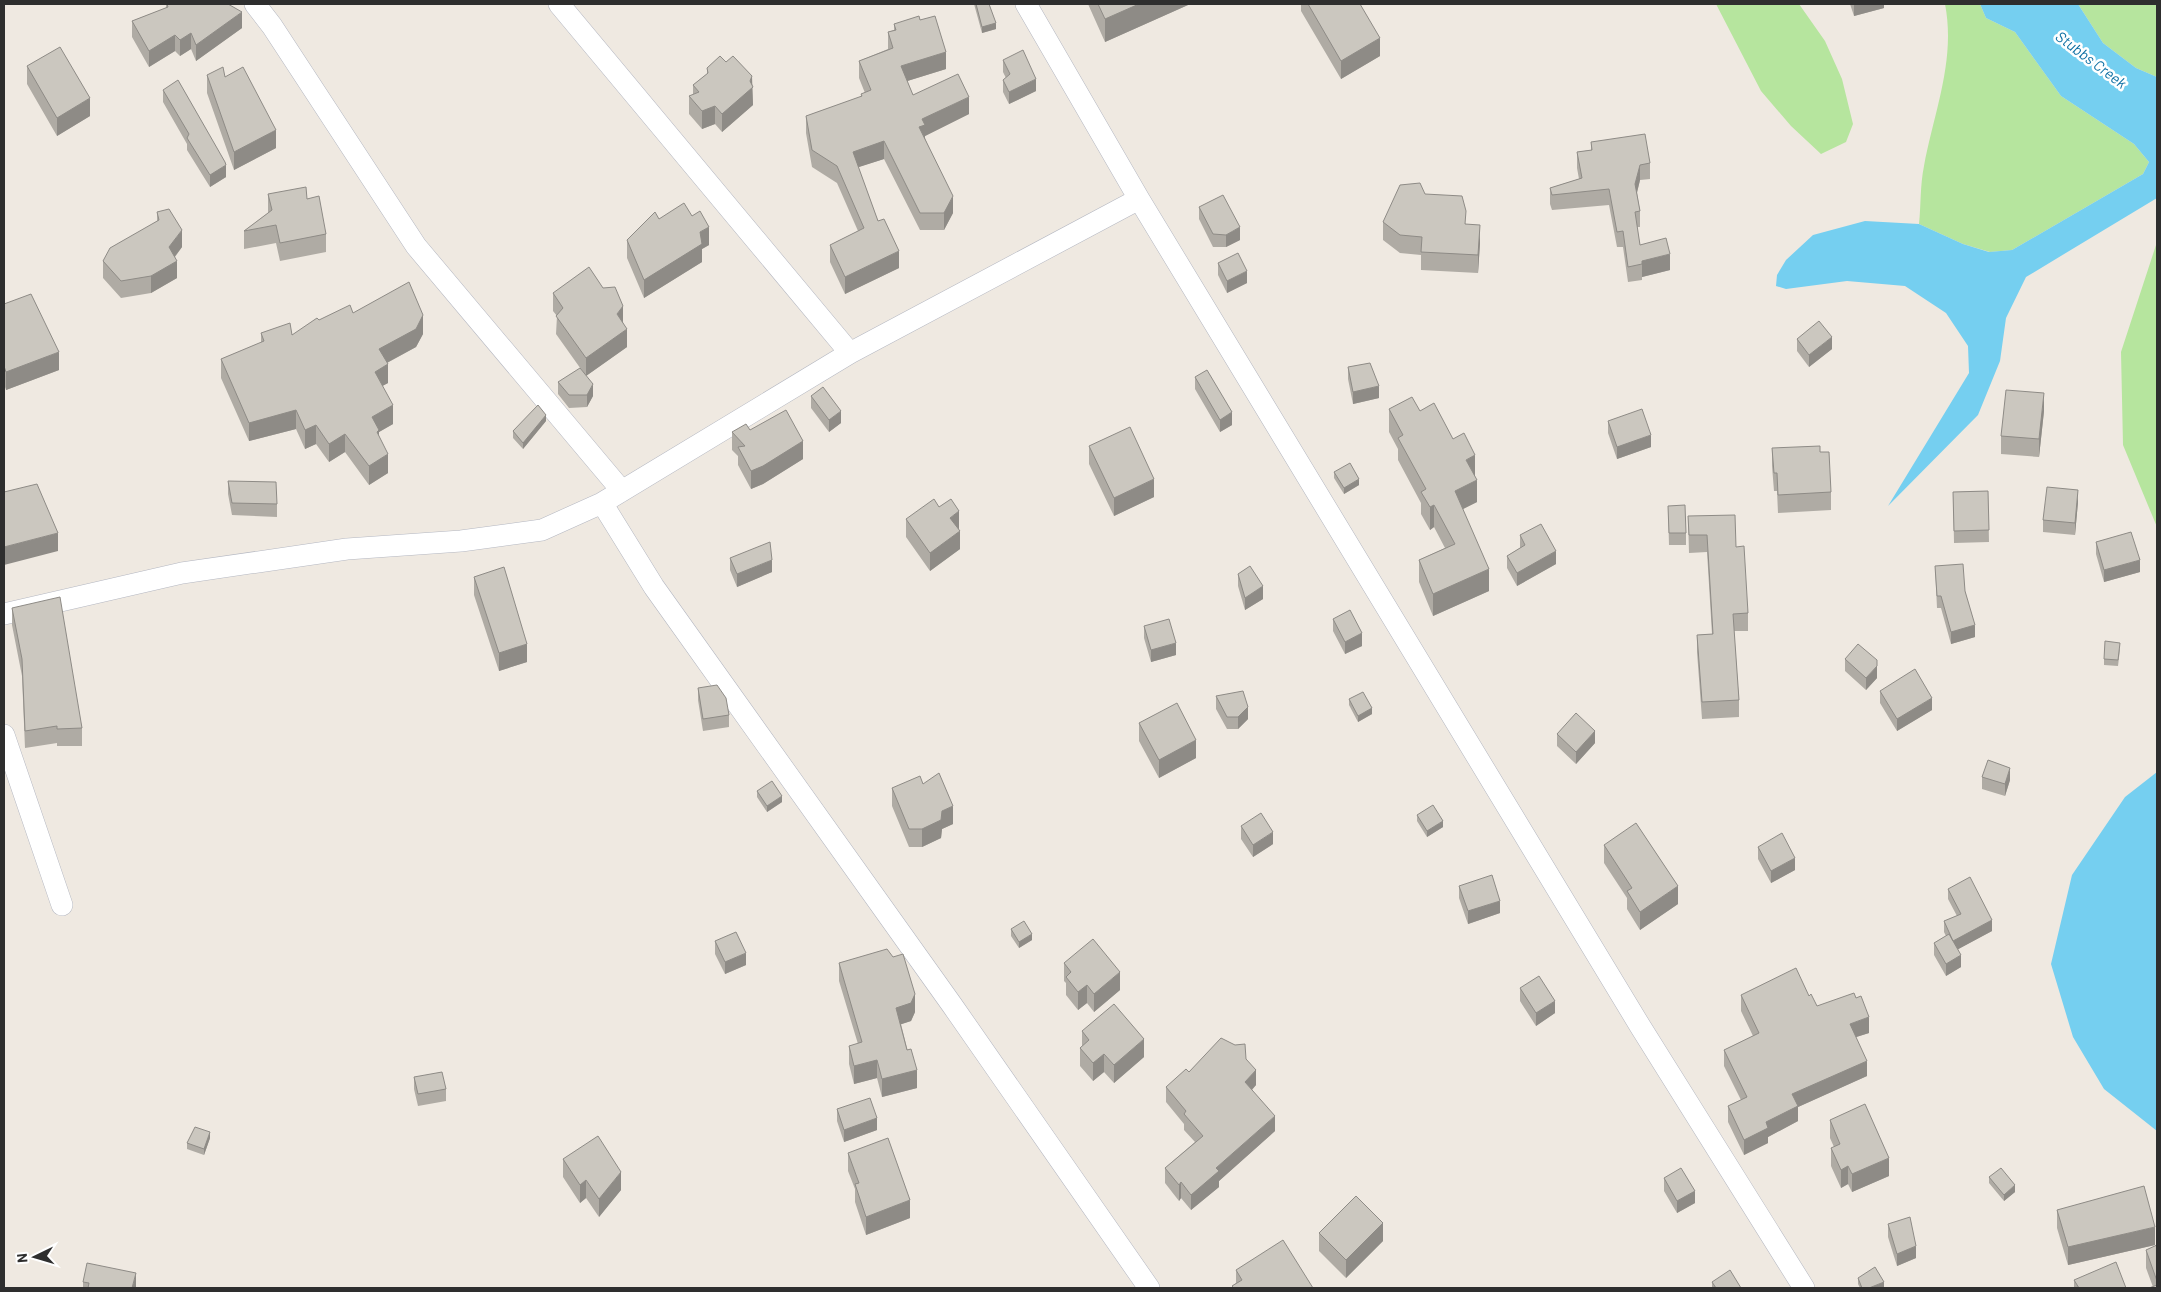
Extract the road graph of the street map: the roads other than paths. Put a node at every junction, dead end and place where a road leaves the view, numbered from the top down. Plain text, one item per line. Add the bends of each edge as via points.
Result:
1 (254, 4) edge
2 (558, 4) edge
3 (1026, 4) edge
4 (1138, 199) junction
5 (850, 353) junction
6 (622, 491) junction
7 (602, 503) junction
8 (4, 614) edge
9 (4, 735) edge
10 (62, 905) dead end
11 (1149, 1288) edge
12 (1804, 1288) edge

1 - 6 street via 272,26 416,246
2 - 5 street
3 - 4 street
4 - 5 street
4 - 12 street via 1640,1026
5 - 6 street
6 - 7 street
7 - 8 street via 542,530 461,541 348,549 182,573
7 - 11 street via 654,587
9 - 10 street

